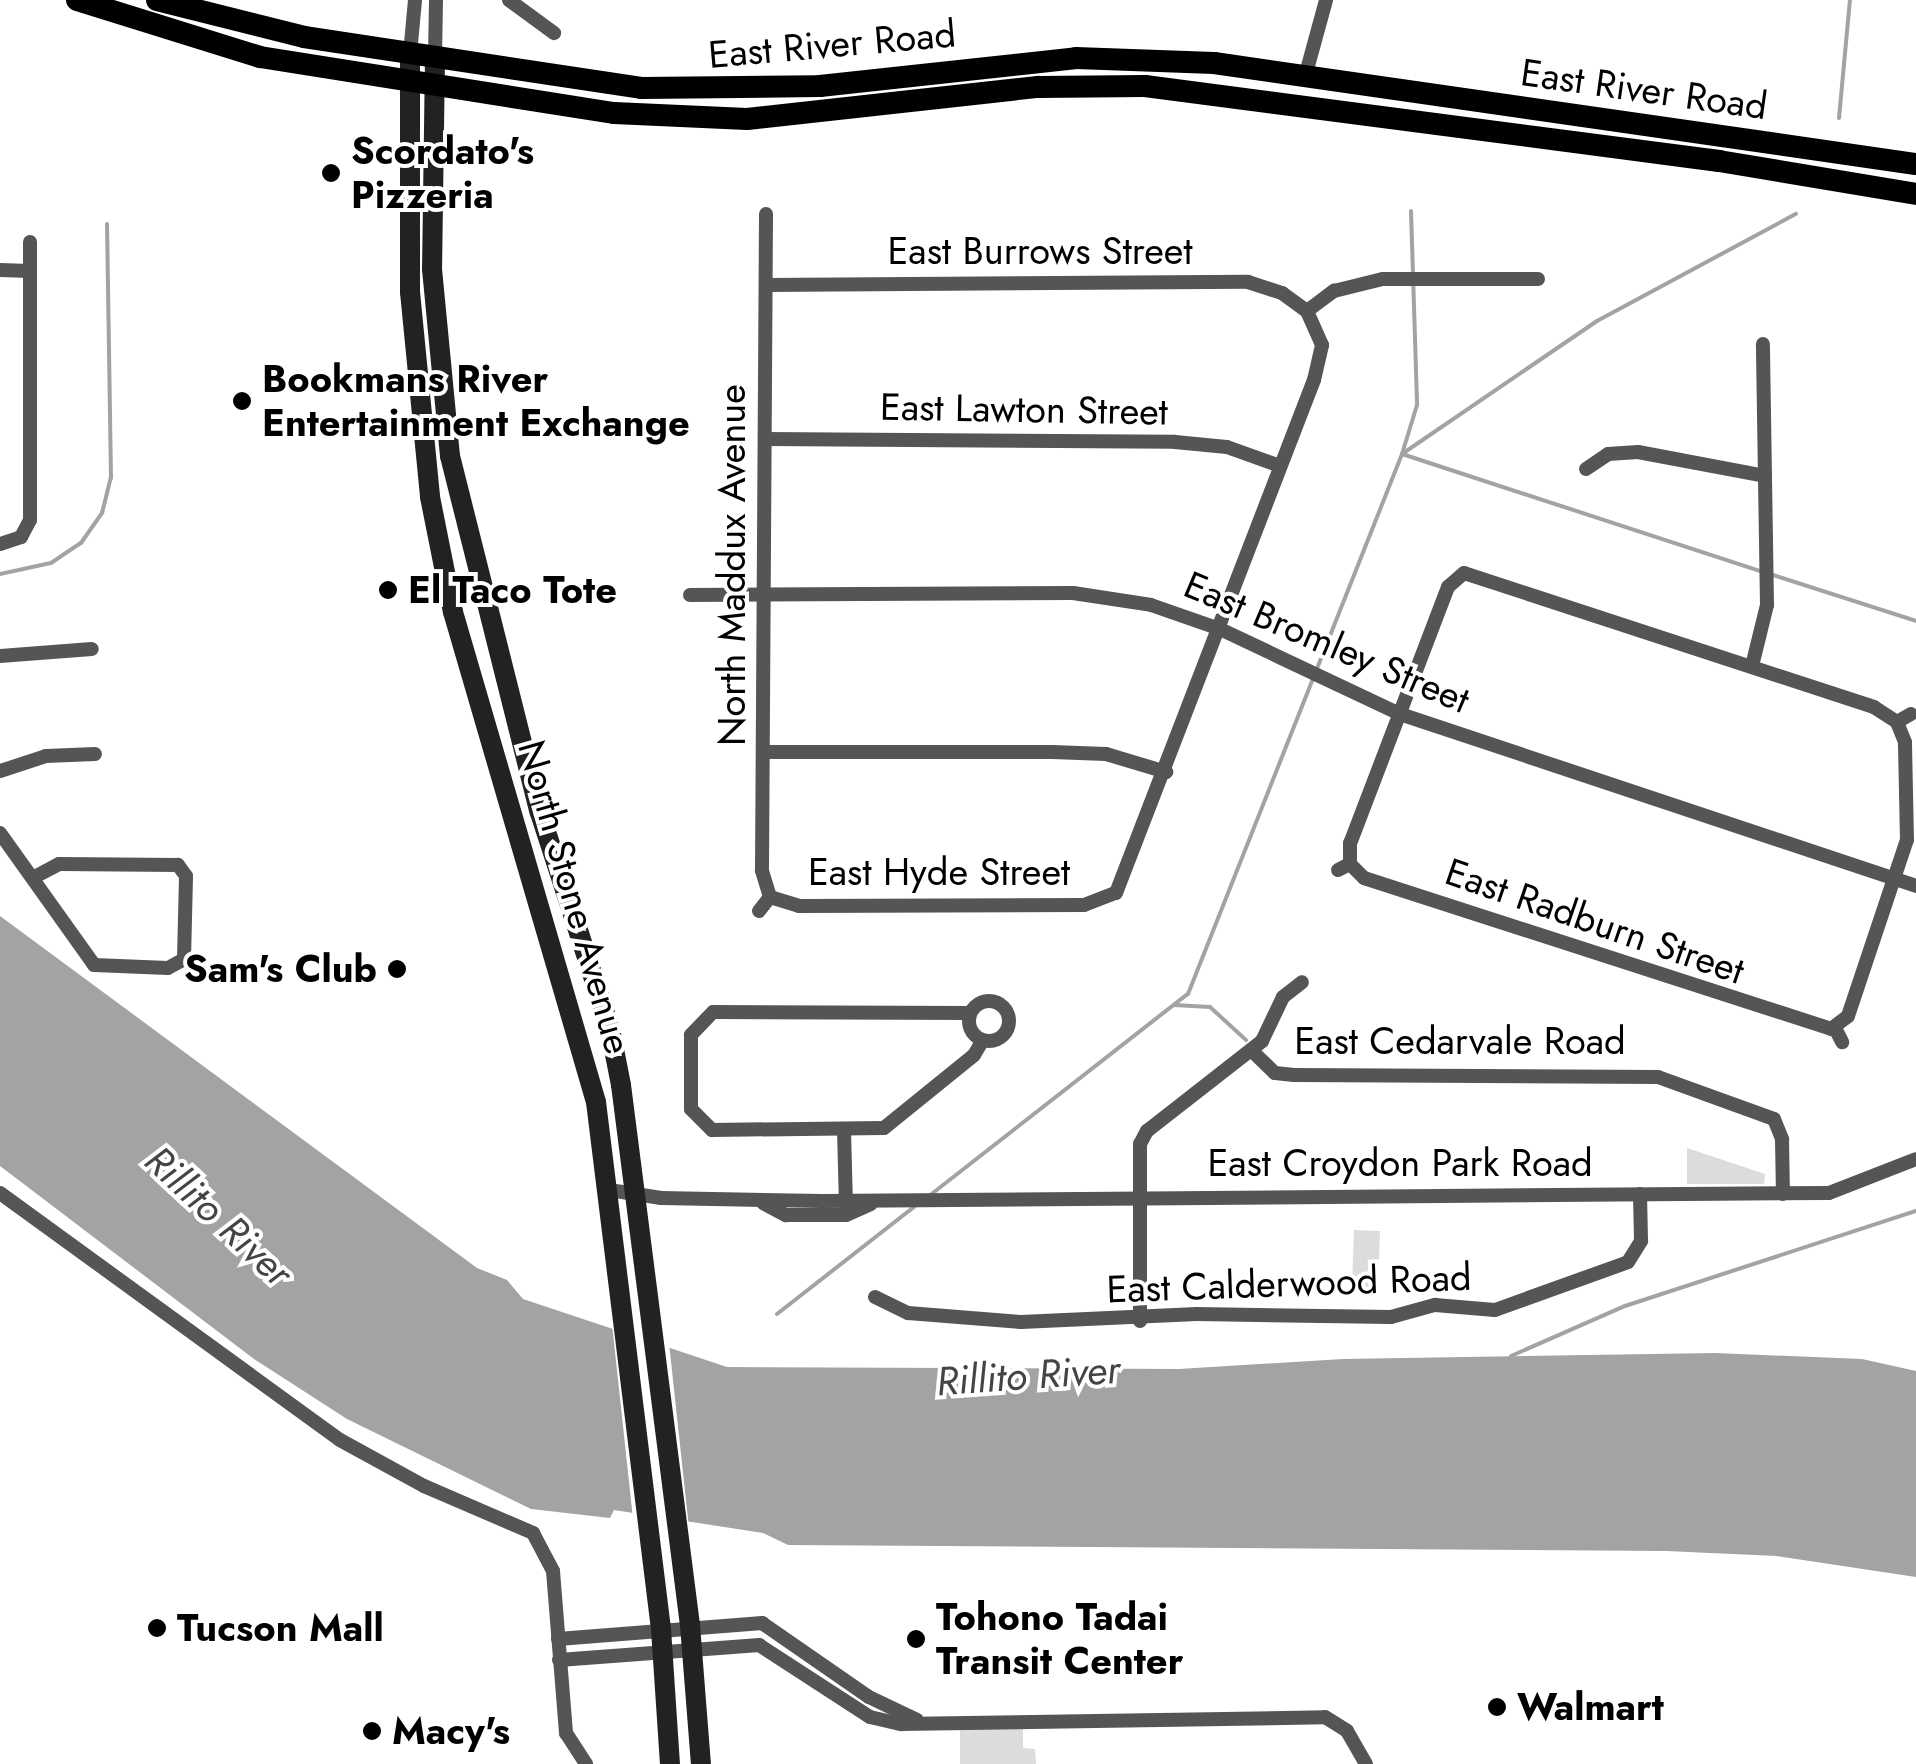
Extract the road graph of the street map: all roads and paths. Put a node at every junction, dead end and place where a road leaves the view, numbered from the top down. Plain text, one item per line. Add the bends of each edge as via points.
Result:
1 (77, 0) edge
2 (157, 0) edge
3 (414, 0) edge
4 (436, 0) edge
5 (509, 0) edge
6 (1326, 0) edge
7 (554, 34) dead end
8 (410, 54) junction
9 (435, 57) junction
10 (1153, 60) junction
11 (1305, 77) junction
12 (422, 85) junction
13 (1118, 85) junction
14 (992, 93) junction
15 (1916, 164) edge
16 (1916, 194) edge
17 (766, 214) dead end
18 (30, 242) dead end
19 (0, 270) edge
20 (30, 271) junction
21 (1538, 279) dead end
22 (766, 285) junction
23 (1307, 310) junction
24 (1763, 344) dead end
25 (765, 440) junction
26 (1280, 466) junction
27 (1586, 469) dead end
28 (1765, 476) junction
29 (0, 544) edge
30 (690, 595) dead end
31 (765, 595) junction
32 (1220, 629) junction
33 (92, 649) dead end
34 (0, 656) edge
35 (1752, 666) junction
36 (1400, 714) junction
37 (1911, 714) dead end
38 (1897, 722) junction
39 (764, 752) junction
40 (95, 754) dead end
41 (0, 772) edge
42 (1166, 772) junction
43 (0, 833) edge
44 (35, 877) junction
45 (1895, 880) junction
46 (1916, 886) edge
47 (770, 897) junction
48 (759, 911) dead end
49 (1302, 982) dead end
50 (970, 1013) junction
51 (982, 1040) junction
52 (1251, 1050) junction
53 (844, 1130) junction
54 (1916, 1159) edge
55 (609, 1190) junction
56 (0, 1194) edge
57 (1640, 1194) junction
58 (1783, 1194) junction
59 (1137, 1196) junction
60 (636, 1197) junction
61 (846, 1208) junction
62 (875, 1297) dead end
63 (1140, 1321) junction
64 (690, 1625) junction
65 (661, 1628) junction
66 (558, 1639) junction
67 (693, 1652) junction
68 (663, 1656) junction
69 (559, 1660) junction
70 (917, 1720) junction
71 (586, 1764) edge
72 (670, 1764) edge
73 (700, 1764) edge
74 (1366, 1764) edge

1 - 12 main road, East River Road via 236,52
2 - 8 main road, East River Road via 232,22
3 - 8 street
4 - 9 street
5 - 7 street
6 - 11 street
8 - 9 main road, East River Road
8 - 12 main road, North Stone Avenue
9 - 10 main road, East River Road via 596,83 709,91 820,86 1025,61
9 - 12 main road, North Stone Avenue
10 - 11 main road, East River Road
10 - 14 main road via 1008,78
11 - 13 main road via 1289,87 1160,74
11 - 15 main road, East River Road
12 - 14 main road, East River Road via 614,113 747,119
12 - 55 main road, North Stone Avenue via 410,292 430,497 454,612 578,1026
12 - 60 main road, North Stone Avenue via 450,456 540,813 610,1030
13 - 14 main road, East River Road
13 - 16 main road, East River Road via 1242,94
17 - 22 street, North Maddux Avenue
18 - 20 street
19 - 20 street
20 - 29 street via 30,520 20,537
21 - 23 street via 1382,279 1334,291
22 - 23 street, East Burrows Street via 1248,282 1282,292
22 - 25 street, North Maddux Avenue
23 - 26 street via 1322,345
24 - 28 street
25 - 26 street, East Lawton Street via 1175,442 1227,448
25 - 31 street, North Maddux Avenue
26 - 32 street
27 - 28 street via 1608,454 1638,452
28 - 35 street via 1767,605
30 - 31 street, East Bromley Street
31 - 32 street, East Bromley Street via 1072,594 1151,605
31 - 39 street, North Maddux Avenue
32 - 36 street, East Bromley Street
32 - 42 street
33 - 34 street
35 - 36 street via 1464,574 1448,587
35 - 38 street via 1874,707
36 - 45 street, East Bromley Street
36 - 45 street, East Radburn Street via 1344,867 1364,878 1838,1032
37 - 38 street
38 - 45 street via 1908,757 1910,821
39 - 42 street via 1106,754
39 - 47 street, North Maddux Avenue via 762,880
40 - 41 street via 46,756
42 - 47 street, East Hyde Street via 1124,882 1108,899 1084,905 798,906
43 - 44 street
44 - 44 street via 94,965 168,968 184,959 186,876 169,863 59,864
45 - 46 street, East Bromley Street
47 - 48 street
49 - 52 street via 1283,997
50 - 51 street via 970,1029
50 - 51 street via 988,1000 1008,1016 1004,1034
50 - 53 street via 713,1012 699,1020 691,1035 692,1109 699,1122 712,1130
51 - 53 street via 974,1056 884,1128
52 - 58 street, East Cedarvale Road via 1275,1072 1294,1075 1658,1077 1774,1119 1782,1139
52 - 59 street via 1147,1132 1140,1144
53 - 61 street
54 - 58 street, East Croydon Park Road via 1829,1193
55 - 60 street, East Croydon Park Road
55 - 65 main road, North Stone Avenue
56 - 66 street via 340,1440 533,1533 553,1571
57 - 58 street, East Croydon Park Road
57 - 59 street, East Croydon Park Road
57 - 63 street, East Calderwood Road via 1641,1241 1628,1262 1510,1307 1479,1312 1435,1306 1390,1317 1197,1314
59 - 61 street, East Croydon Park Road via 884,1200
59 - 63 street
60 - 61 street, East Croydon Park Road via 758,1200 786,1216
60 - 64 main road, North Stone Avenue
62 - 63 street, East Calderwood Road via 887,1308 932,1316
64 - 65 street
64 - 67 main road, North Stone Avenue
64 - 70 street via 762,1623 870,1697
65 - 66 street
65 - 68 main road, North Stone Avenue
66 - 69 street
67 - 68 street
67 - 70 street via 759,1646 870,1717 901,1724
67 - 73 main road, North Stone Avenue
68 - 69 street
68 - 72 main road, North Stone Avenue
69 - 71 street via 566,1734
70 - 74 street via 1326,1717 1347,1732

